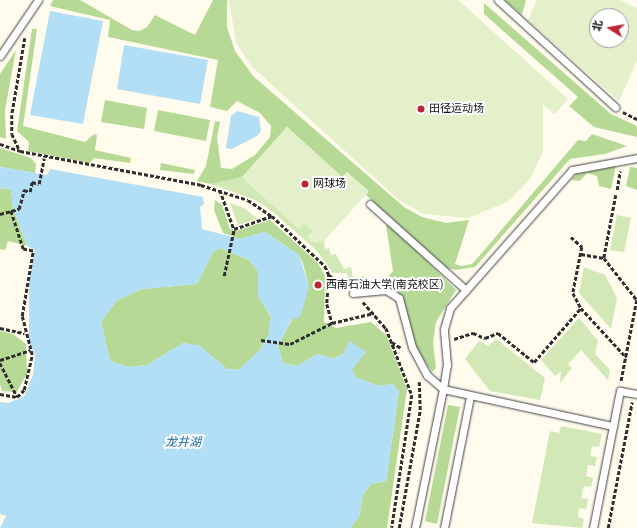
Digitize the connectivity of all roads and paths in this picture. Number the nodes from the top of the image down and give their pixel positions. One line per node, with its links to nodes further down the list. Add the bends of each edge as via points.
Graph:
1 (38, 0): 3 (lane)
2 (498, 0): 5 (lane)
3 (28, 14): 4 (lane); 8 (path, via 12,115 12,134)
4 (0, 56)
5 (615, 107): 6 (path)
6 (637, 119)
7 (0, 144): 8 (path)
8 (20, 151): 9 (path)
9 (44, 158): 12 (path); 16 (path, via 39,184 32,182 30,192 24,190 19,209)
10 (637, 158): 11 (lane)
11 (622, 160): 13 (path); 25 (lane, via 572,170)
12 (220, 190): 18 (path, via 248,200); 19 (path)
13 (617, 190)
14 (616, 195): 22 (path)
15 (370, 204): 25 (lane)
16 (12, 211): 17 (path); 32 (path, via 23,249 33,251 23,301)
17 (0, 214)
18 (272, 216): 19 (path); 23 (path, via 319,260)
19 (234, 229): 24 (path)
20 (571, 237): 21 (path, via 582,247)
21 (581, 254): 22 (path); 27 (path, via 573,293)
22 (604, 258): 29 (path, via 637,300)
23 (329, 275): 26 (path); 30 (path, via 327,304)
24 (224, 276)
25 (466, 290): 34 (lane, via 448,313)
26 (353, 293): 28 (path); 40 (lane, via 386,290 399,298 412,347 427,374)
27 (581, 308): 34 (path, via 534,362 498,333 485,338 473,333); 36 (path)
28 (374, 313): 30 (path); 47 (path, via 386,328 412,395)
29 (635, 317): 36 (path)
30 (332, 323): 33 (path, via 303,340 280,344)
31 (0, 328): 32 (path)
32 (24, 333): 35 (path)
33 (261, 340)
34 (444, 341): 40 (lane, via 447,365)
35 (30, 350): 37 (path); 44 (path, via 30,373 24,390)
36 (626, 357): 41 (path)
37 (0, 360)
38 (0, 364): 44 (path)
39 (419, 374): 48 (path, via 420,410)
40 (443, 389): 45 (lane); 49 (lane)
41 (620, 391): 43 (lane); 46 (lane)
42 (0, 394): 44 (path)
43 (635, 394): 52 (path)
44 (17, 397)
45 (470, 397): 46 (lane); 50 (lane)
46 (613, 426): 51 (lane)
47 (392, 528)
48 (399, 528)
49 (415, 528)
50 (444, 528)
51 (593, 528)
52 (608, 528)

